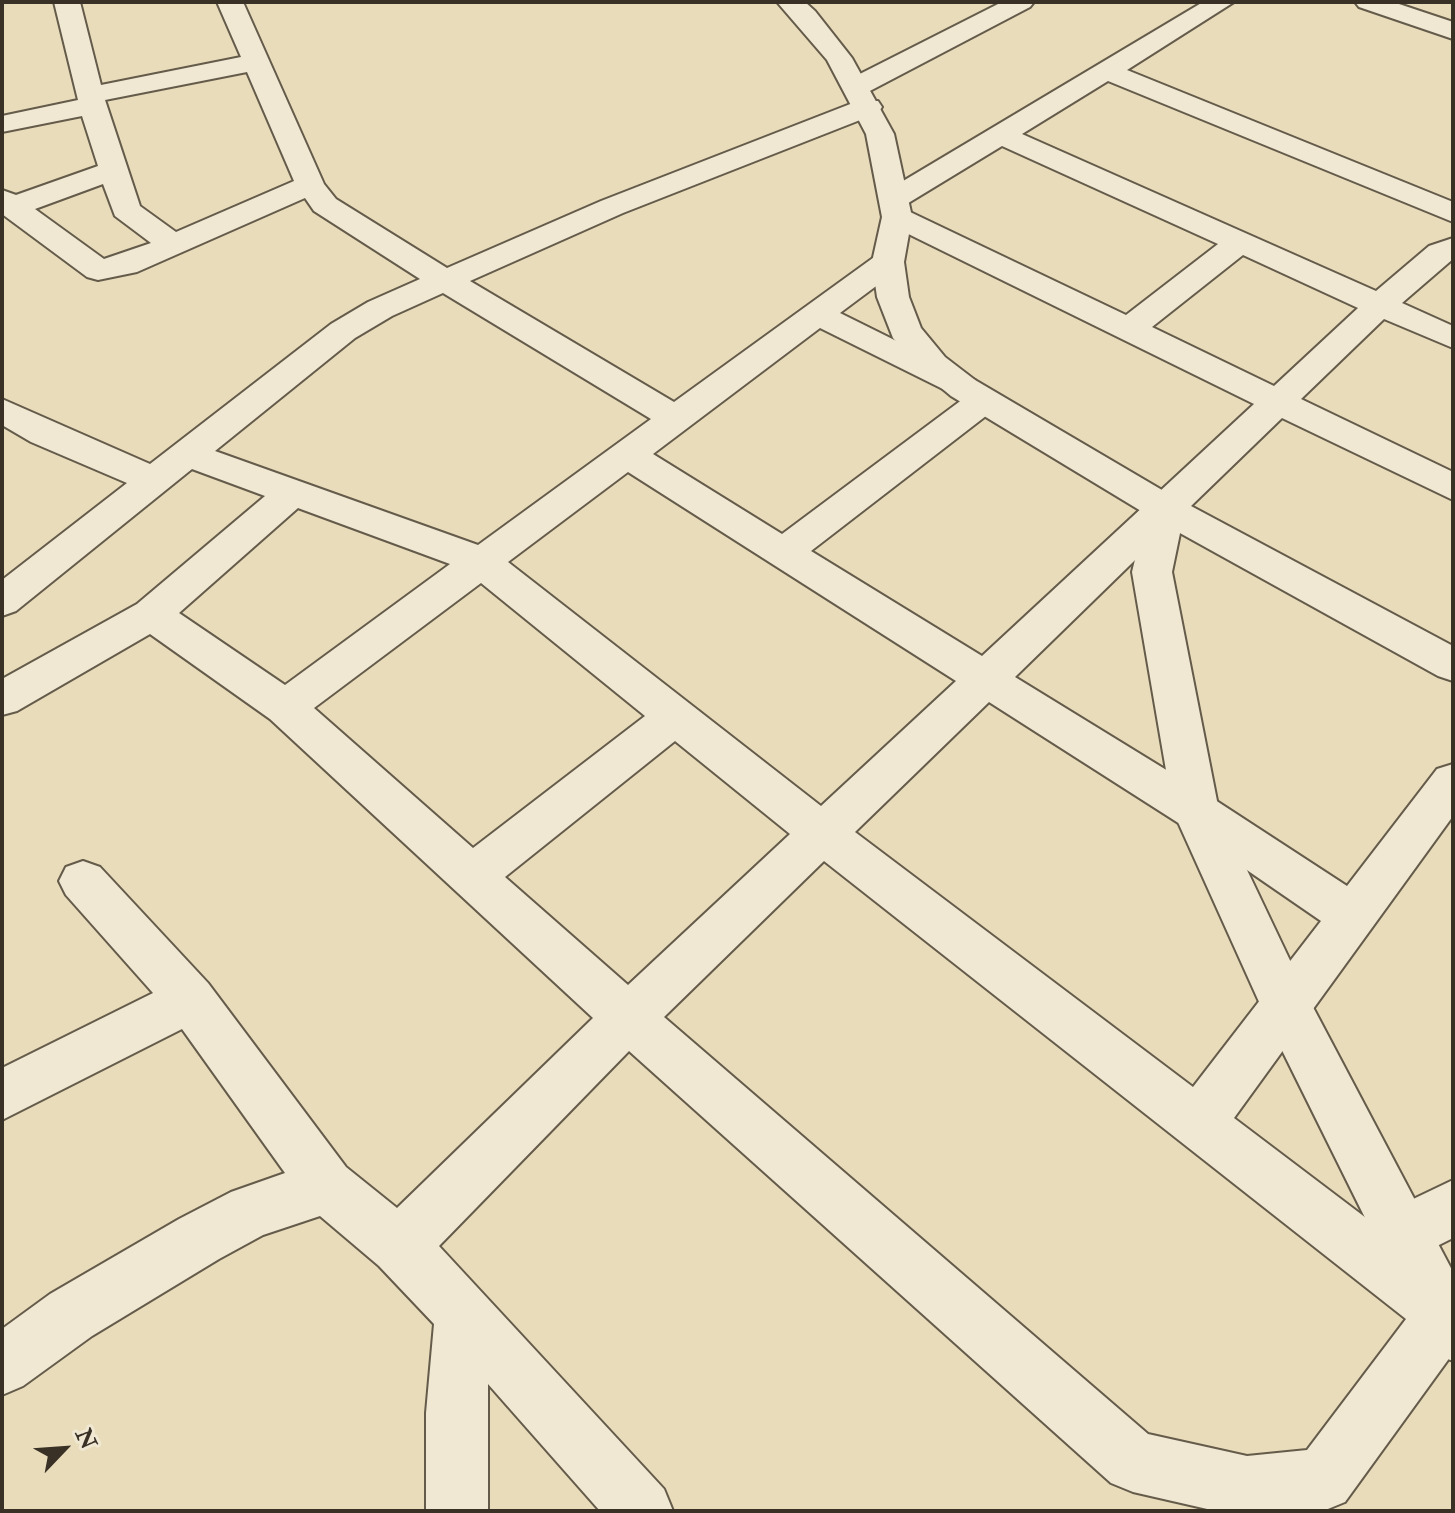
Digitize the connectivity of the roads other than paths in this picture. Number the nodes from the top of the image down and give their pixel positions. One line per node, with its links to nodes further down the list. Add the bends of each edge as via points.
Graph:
1 (67, 2): 11 (street)
2 (230, 2): 8 (street)
3 (790, 2): 10 (street, via 839,58)
4 (1021, 2): 10 (street)
5 (1221, 2): 9 (street)
6 (1368, 2): 7 (street)
7 (1453, 31)
8 (256, 62): 11 (street); 15 (street)
9 (1107, 71): 13 (street); 18 (street)
10 (862, 97): 17 (street, via 880,134); 23 (street)
11 (92, 100): 12 (street); 14 (street)
12 (2, 124)
13 (1000, 135): 17 (street); 19 (street)
14 (113, 170): 16 (street); 20 (street, via 126,210)
15 (310, 185): 20 (street); 23 (street, via 325,205)
16 (7, 203): 20 (street, via 98,270 126,265)
17 (896, 208): 22 (street); 26 (street)
18 (1453, 213)
19 (1240, 242): 24 (street); 26 (street)
20 (172, 244)
21 (1453, 247): 24 (street)
22 (888, 262): 25 (street); 28 (street, via 905,331 933,364)
23 (443, 280): 31 (street); 32 (street, via 343,331)
24 (1380, 305): 27 (street); 29 (street)
25 (817, 314): 28 (street); 31 (street)
26 (1129, 329): 29 (street)
27 (1453, 338)
28 (973, 394): 37 (street); 38 (street)
29 (1279, 402): 35 (street); 37 (street)
30 (2, 410): 34 (street, via 44,434)
31 (675, 418): 33 (street)
32 (187, 454): 34 (street); 36 (street)
33 (626, 454): 38 (street); 39 (street)
34 (154, 480): 40 (street)
35 (1453, 487)
36 (293, 492): 39 (street); 41 (street)
37 (1166, 509): 42 (street); 43 (street); 48 (street, via 1152,572)
38 (784, 552): 43 (street)
39 (479, 560): 45 (street); 46 (street)
40 (2, 601)
41 (151, 614): 44 (street); 45 (street)
42 (1453, 665)
43 (987, 678): 48 (street); 49 (street)
44 (2, 699)
45 (285, 707): 50 (street)
46 (676, 716): 49 (street); 50 (street)
47 (1453, 782): 52 (street)
48 (1196, 811): 52 (street); 54 (street)
49 (823, 834): 55 (street); 57 (street)
50 (471, 877): 55 (street)
51 (83, 881): 53 (street)
52 (1354, 917): 54 (street)
53 (190, 999): 56 (street); 58 (street)
54 (1287, 1008): 57 (street); 60 (street)
55 (628, 1018): 61 (street); 63 (street, via 1133,1461 1247,1487 1323,1480)
56 (2, 1095)
57 (1198, 1123): 63 (street)
58 (327, 1186): 61 (street); 64 (street, via 251,1212 199,1239 71,1315)
59 (1453, 1208): 60 (street)
60 (1404, 1233): 63 (street)
61 (399, 1246): 62 (street)
62 (464, 1313): 65 (street, via 456,1413); 66 (street)
63 (1449, 1323)
64 (2, 1365)
65 (457, 1511)
66 (642, 1511)

